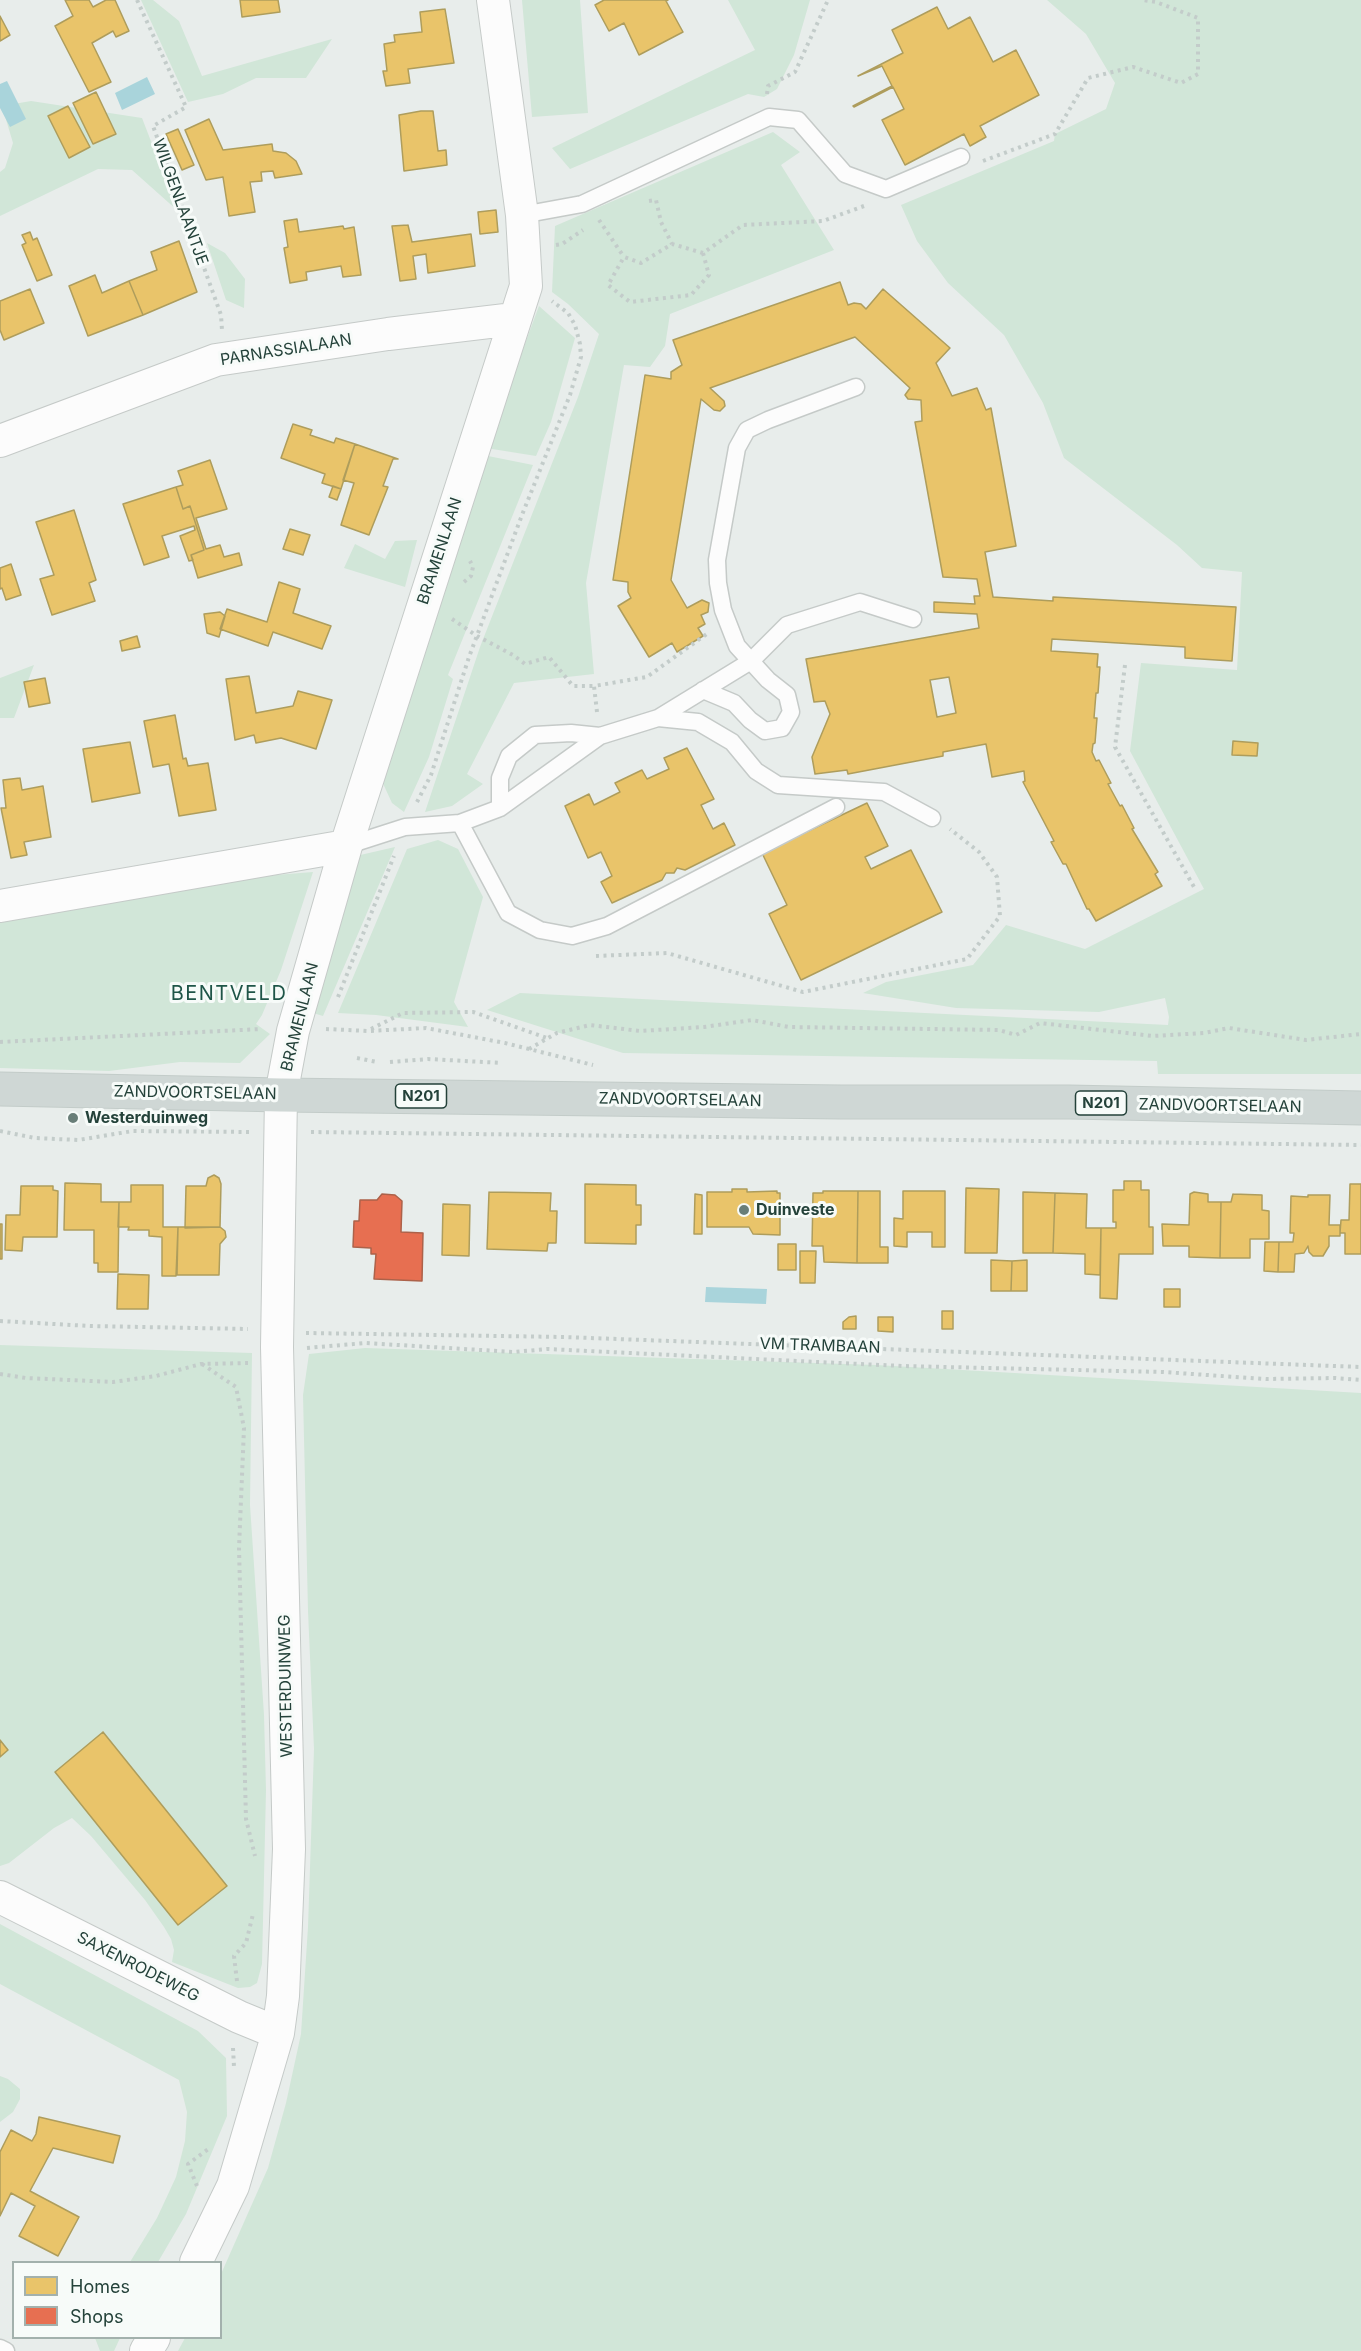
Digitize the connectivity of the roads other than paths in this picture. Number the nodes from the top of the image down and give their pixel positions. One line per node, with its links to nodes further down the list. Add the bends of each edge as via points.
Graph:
1 (493, 0): 3 (street, BRAMENLAAN)
2 (961, 157): 3 (lane, via 886,189 845,174 798,120 769,117 582,204)
3 (522, 215): 4 (street, BRAMENLAAN, via 526,286)
4 (514, 319): 6 (street, PARNASSIALAAN, via 225,358); 16 (street, BRAMENLAAN)
5 (856, 387): 8 (lane, via 747,430 737,448 717,560 718,583 737,646)
6 (0, 441)
7 (913, 619): 8 (lane, via 860,602 787,625)
8 (751, 661): 9 (lane); 9 (lane, via 787,695 791,712 782,728 765,731 734,702)
9 (703, 690): 10 (lane)
10 (658, 718): 11 (lane); 14 (lane, via 698,722 732,742 756,771 778,785 884,792)
11 (600, 736): 13 (lane); 13 (lane, via 535,735 509,756 500,778)
12 (836, 807): 15 (lane, via 607,926 572,936 540,930 507,913)
13 (500, 808): 15 (lane)
14 (932, 818)
15 (460, 823): 16 (lane, via 405,827)
16 (346, 846): 17 (street); 19 (street, BRAMENLAAN, via 293,1031)
17 (0, 906)
18 (0, 1089): 19 (main road, ZANDVOORTSELAAN / N201)
19 (281, 1095): 20 (main road, ZANDVOORTSELAAN / N201); 22 (street, WESTERDUINWEG, via 278,1344 289,1849)
20 (1361, 1108)
21 (0, 1897): 22 (street, SAXENRODEWEG)
22 (278, 2033): 23 (street, WESTERDUINWEG, via 233,2186)
23 (196, 2261)
24 (0, 2348): 25 (lane)
25 (6, 2351)

